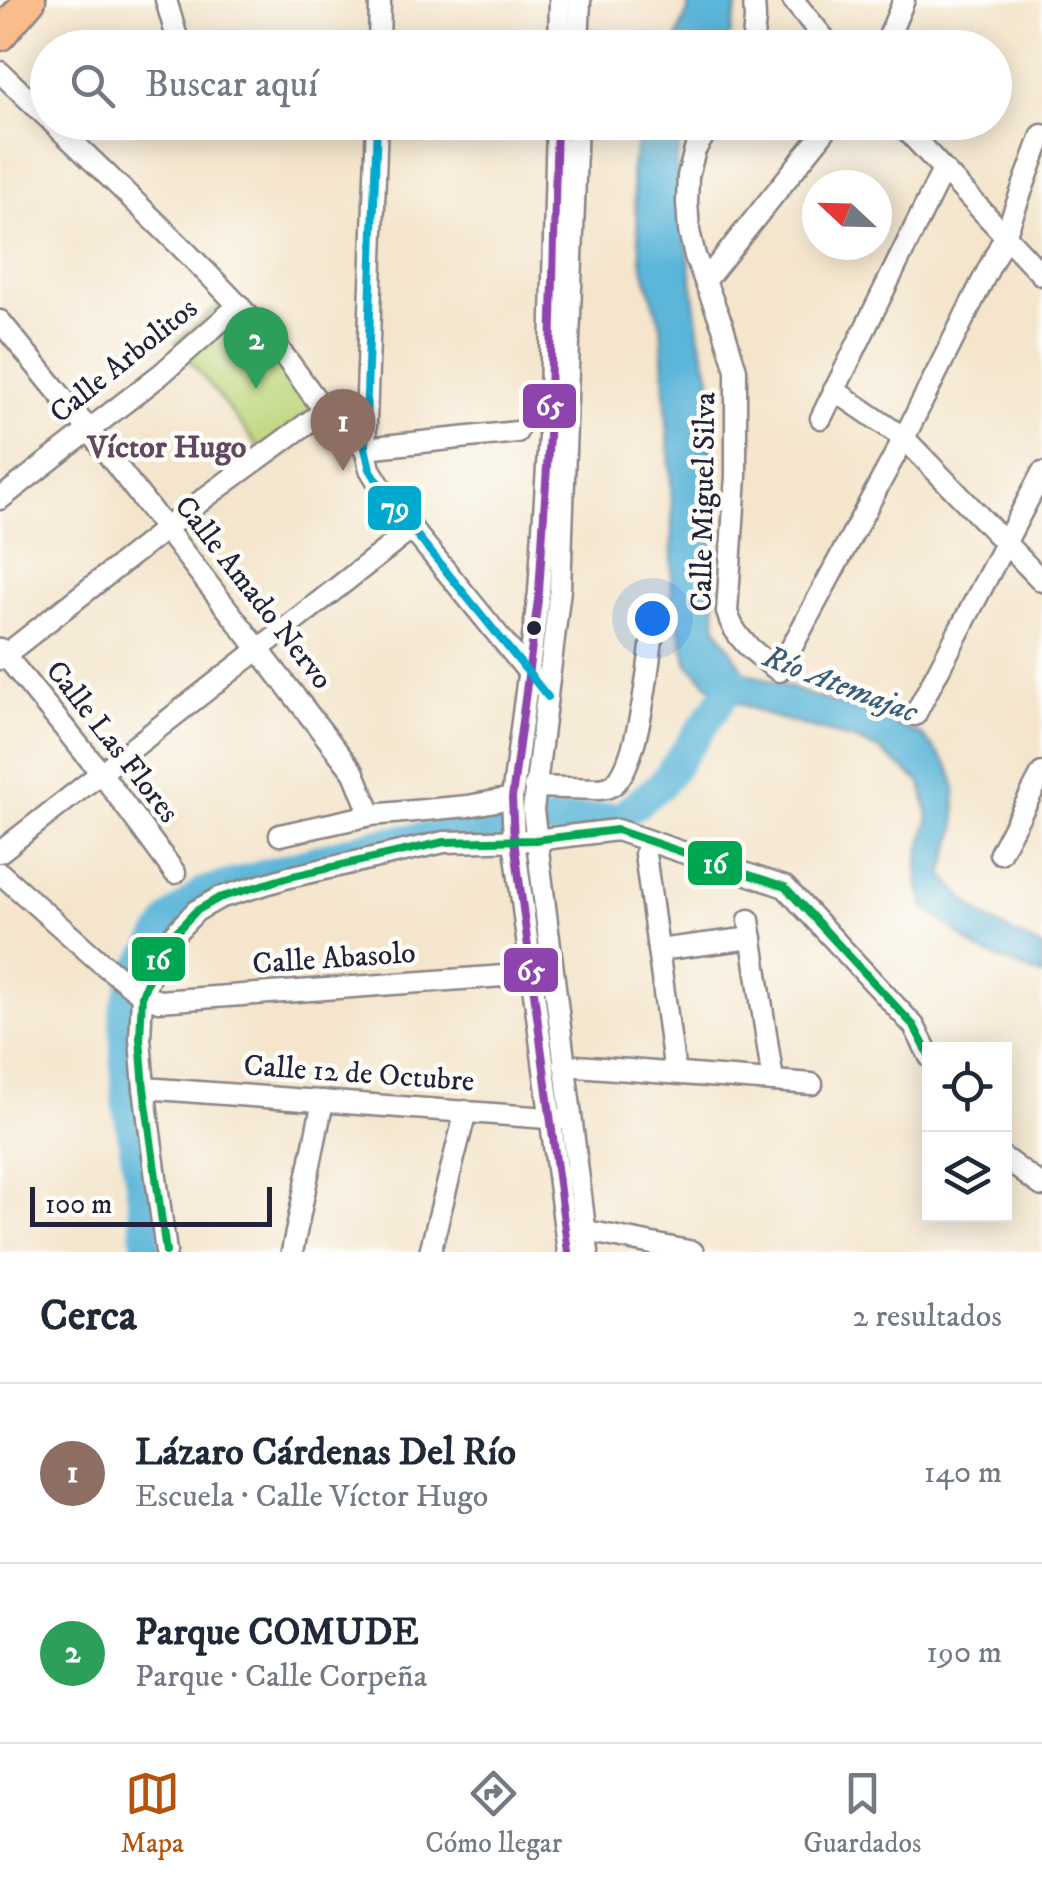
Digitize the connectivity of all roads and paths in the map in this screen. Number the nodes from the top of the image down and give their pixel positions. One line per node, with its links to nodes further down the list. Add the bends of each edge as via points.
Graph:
1 (30, 0): 16 (highway)
2 (166, 0): 9 (street)
3 (380, 0): 10 (street)
4 (560, 0): 11 (street)
5 (580, 0): 12 (street)
6 (754, 0): 13 (street)
7 (793, 0): 14 (street)
8 (904, 0): 15 (street)
9 (175, 30)
10 (379, 30)
11 (559, 30)
12 (579, 30)
13 (754, 30)
14 (817, 30)
15 (892, 30)
16 (0, 34)
17 (0, 72): 18 (street)
18 (30, 101)
19 (1042, 135): 28 (street)
20 (70, 140): 31 (street)
21 (376, 140): 39 (street)
22 (557, 140): 49 (street, via 548,456)
23 (576, 140): 50 (street, via 560,590)
24 (701, 140): 30 (street, Calle Miguel Silva, via 687,202)
25 (818, 140): 30 (street)
26 (916, 140): 27 (street)
27 (943, 170): 28 (street); 33 (street)
28 (1005, 236): 29 (street); 38 (street)
29 (1042, 276)
30 (705, 281): 38 (street, Calle Miguel Silva, via 736,370 727,612 742,642 779,670)
31 (238, 305): 34 (street); 36 (street, Calle Arbolitos)
32 (0, 321): 36 (street, Calle Amado Nervo)
33 (834, 390): 35 (street); 38 (street)
34 (324, 410): 39 (street); 42 (street)
35 (820, 418)
36 (89, 430): 41 (street, Calle Arbolitos); 42 (street, Calle Amado Nervo)
37 (516, 432): 39 (street)
38 (904, 438): 44 (street)
39 (365, 448): 43 (street, via 370,469)
40 (1042, 473): 44 (street)
41 (0, 499)
42 (165, 529): 47 (street, Calle Amado Nervo); 48 (street)
43 (412, 529): 47 (street); 49 (street)
44 (1005, 543): 45 (street); 51 (street)
45 (1042, 581)
46 (653, 630): 54 (street, via 645,694 619,778 600,789)
47 (258, 650): 52 (street); 55 (street, Calle Amado Nervo, via 354,772)
48 (2, 654): 52 (street, Calle Las Flores)
49 (528, 673): 50 (street); 54 (street)
50 (548, 696): 54 (street)
51 (916, 715)
52 (102, 773): 58 (street); 61 (street, Calle Las Flores)
53 (1042, 773): 60 (street)
54 (523, 799): 55 (street); 57 (street)
55 (371, 814): 56 (street)
56 (280, 835)
57 (524, 838): 64 (street); 65 (street, via 444,842 219,898 174,933); 66 (street, via 617,830 785,887); 67 (street)
58 (0, 852)
59 (644, 854): 63 (street)
60 (1000, 854)
61 (175, 872)
62 (0, 873): 65 (street)
63 (658, 950): 68 (street); 69 (street, via 751,929)
64 (532, 974): 65 (street, Calle Abasolo, via 159,1001); 74 (street)
65 (141, 995): 71 (street)
66 (922, 1042)
67 (564, 1064): 68 (street); 74 (street)
68 (675, 1074): 69 (street)
69 (772, 1081): 70 (street)
70 (812, 1084)
71 (144, 1088): 72 (street, Calle 12 de Octubre); 78 (street)
72 (324, 1101): 73 (street, Calle 12 de Octubre); 79 (street)
73 (466, 1112): 74 (street, Calle 12 de Octubre); 80 (street)
74 (561, 1118): 77 (street)
75 (1012, 1164): 76 (street)
76 (1042, 1186)
77 (579, 1236): 81 (street); 82 (street)
78 (166, 1252)
79 (292, 1252)
80 (430, 1252)
81 (568, 1252)
82 (693, 1252)

